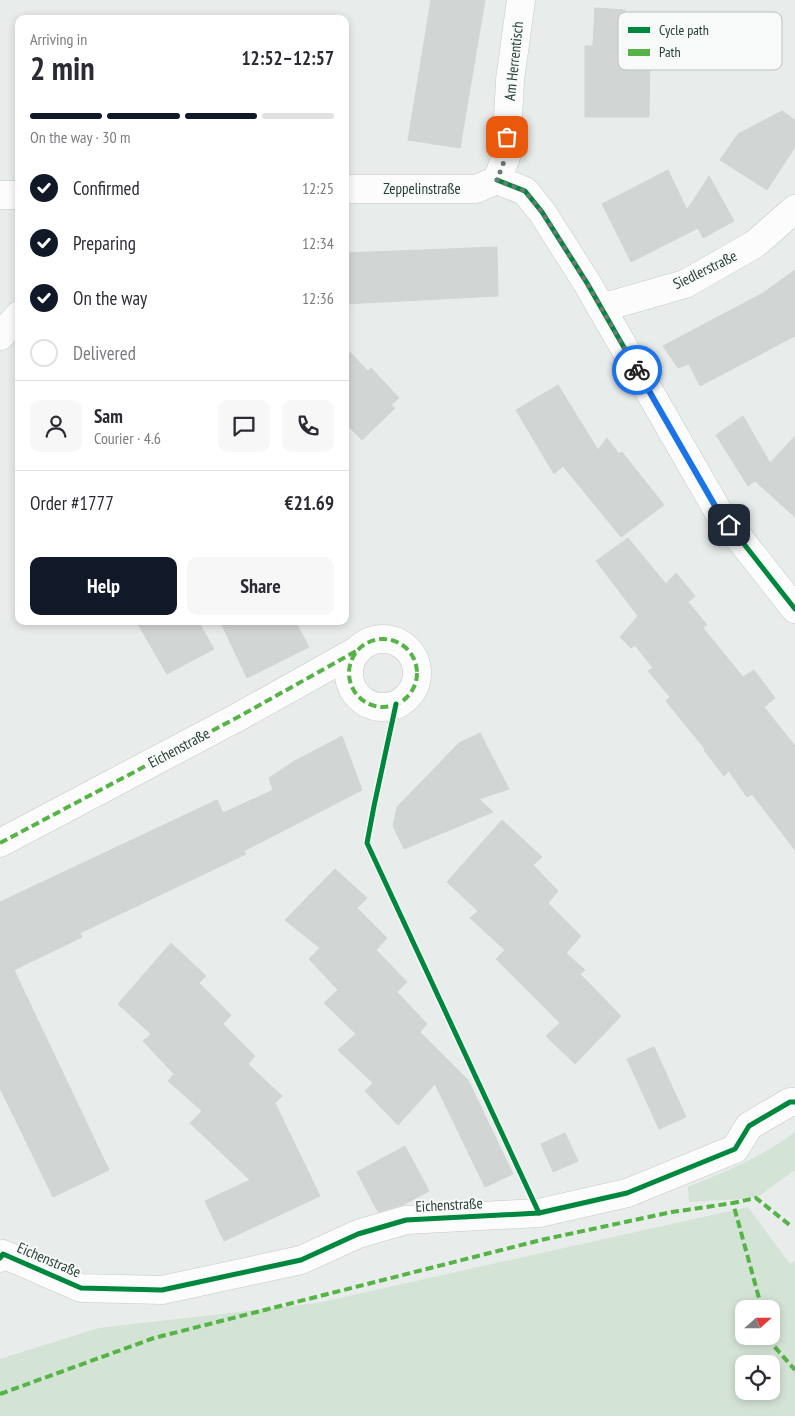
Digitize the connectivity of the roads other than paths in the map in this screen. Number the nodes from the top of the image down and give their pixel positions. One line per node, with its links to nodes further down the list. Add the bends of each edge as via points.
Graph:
1 (521, 0): 2 (street, Am Herrentisch, via 510,80 506,156)
2 (497, 180): 3 (street, Zeppelinstraße, via 476,189); 7 (street, via 525,191 542,212)
3 (349, 190)
4 (0, 195): 5 (street)
5 (15, 195)
6 (795, 208): 7 (street, Siedlerstraße, via 755,244 685,284)
7 (602, 308): 10 (street, via 718,511)
8 (15, 319): 9 (street)
9 (0, 336)
10 (795, 609)
11 (358, 650): 12 (street, Eichenstraße)
12 (0, 843)
13 (795, 1102): 14 (street, Eichenstraße, via 749,1126 735,1149 627,1193 539,1213 406,1220 358,1234 300,1260 162,1290 81,1288)
14 (1, 1253)

